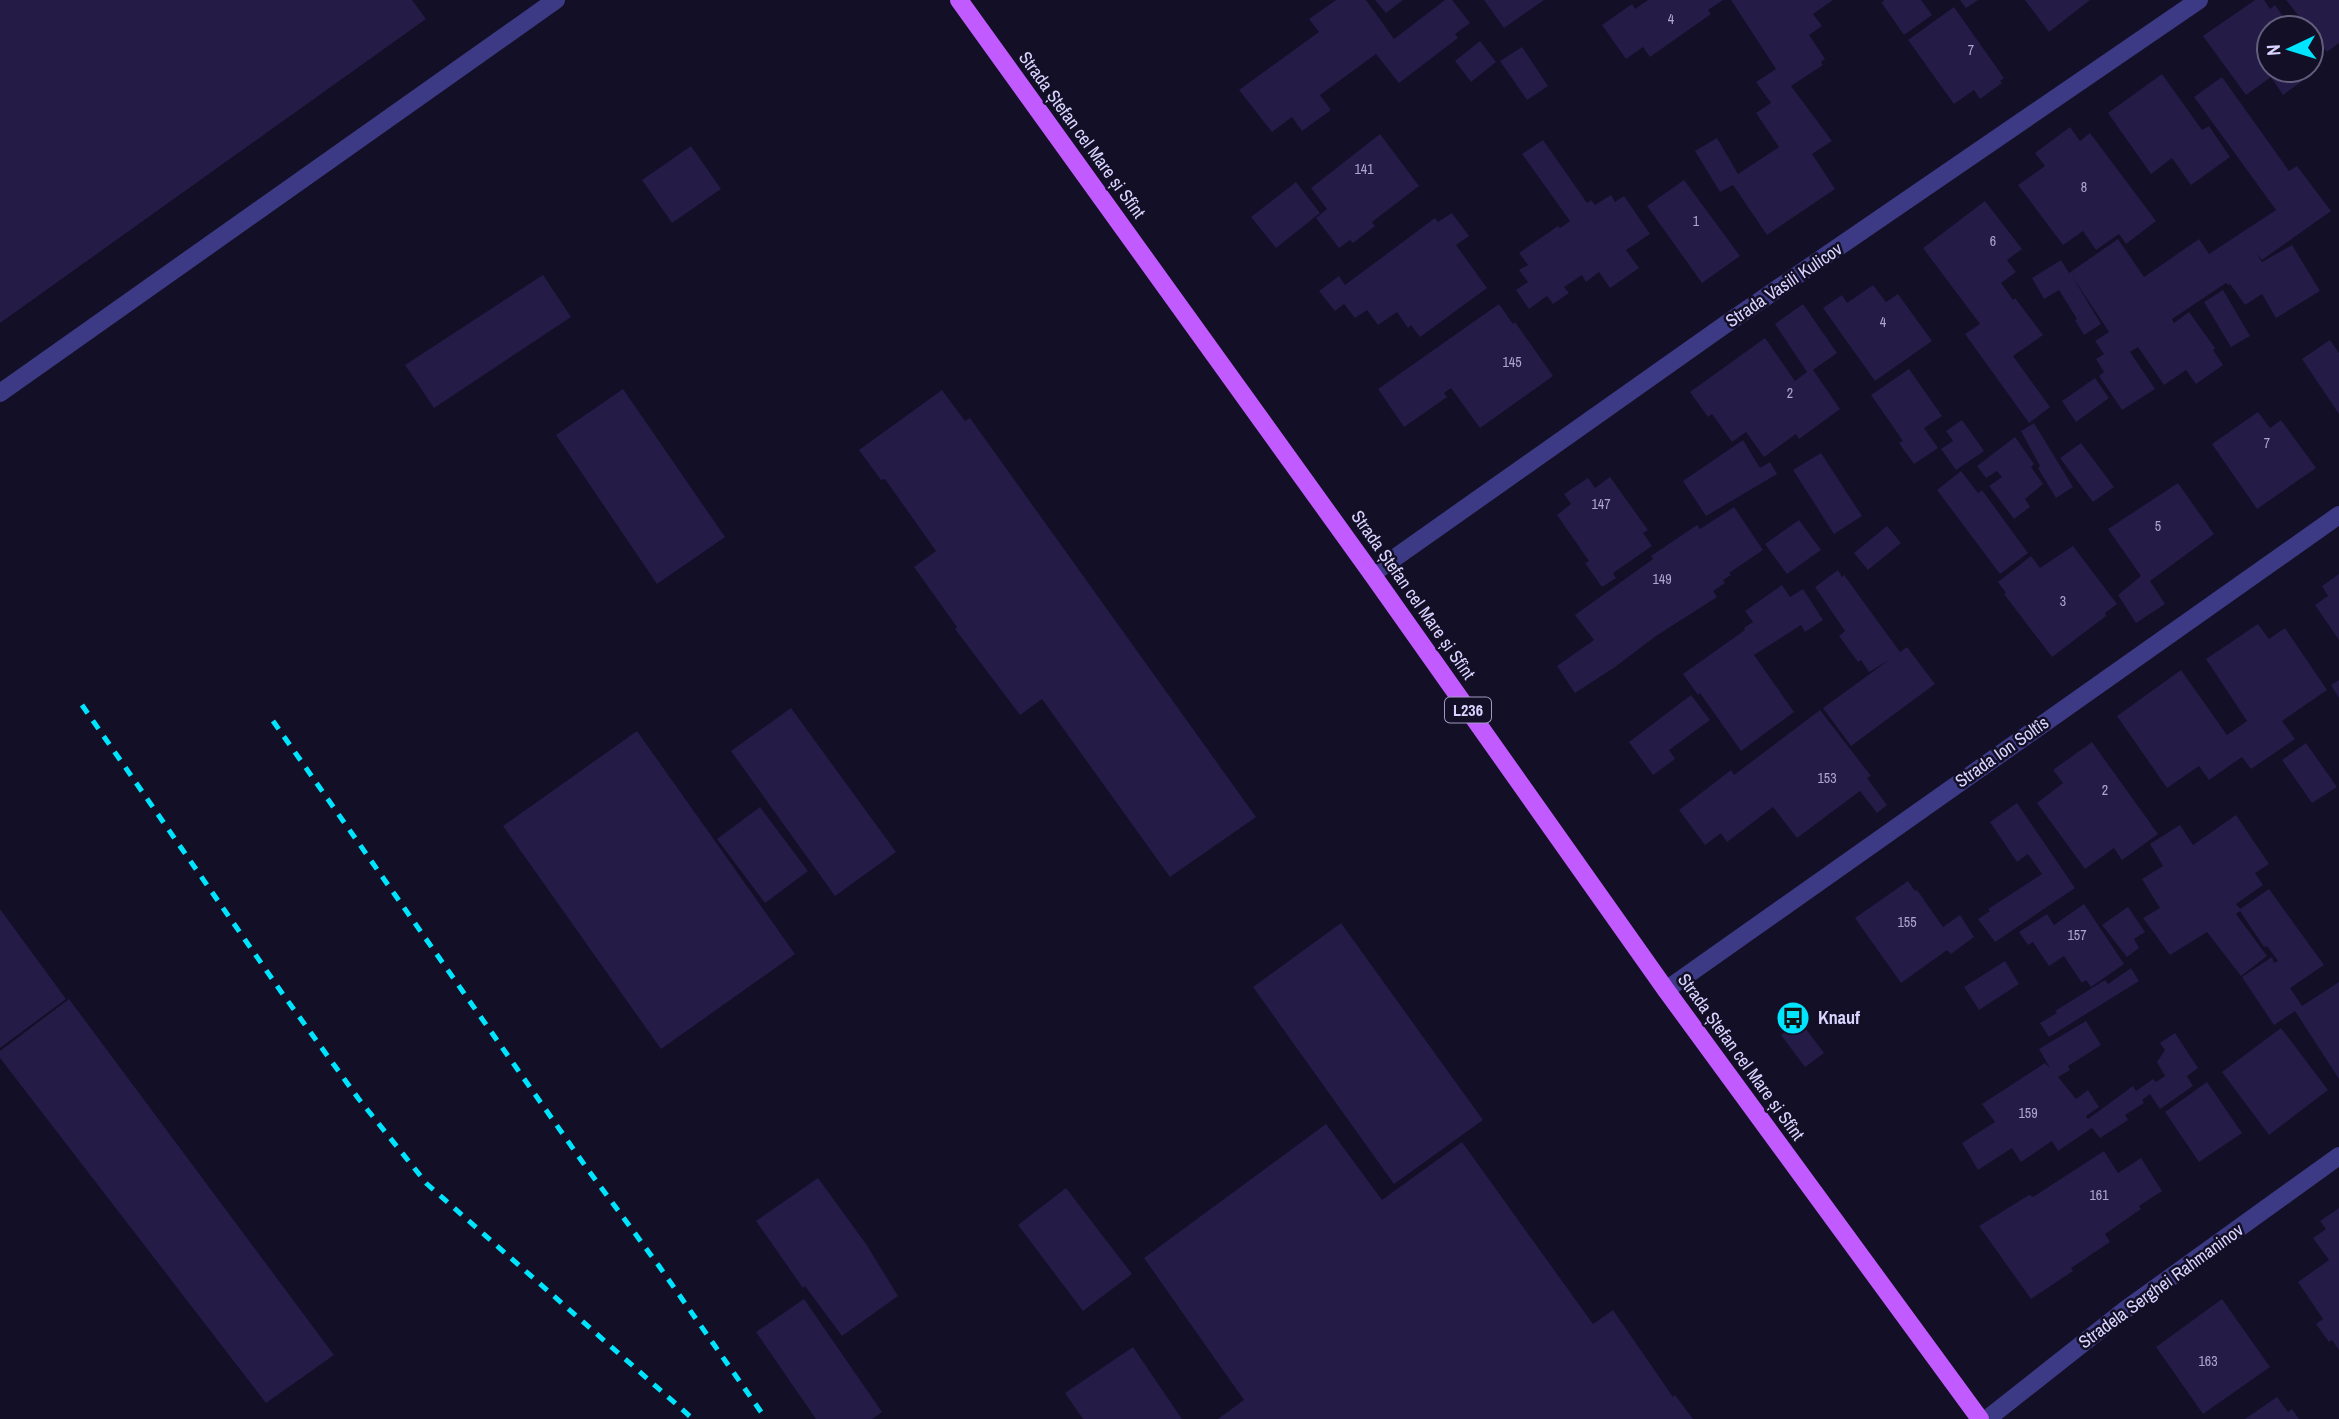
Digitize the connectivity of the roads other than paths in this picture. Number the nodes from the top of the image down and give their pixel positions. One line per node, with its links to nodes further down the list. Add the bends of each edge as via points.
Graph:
1 (556, 0): 4 (street)
2 (960, 0): 6 (main road, Strada Ștefan cel Mare și Sfînt / L236)
3 (2199, 0): 6 (street, Strada Vasili Kulicov, via 1726,324)
4 (0, 393)
5 (2339, 515): 7 (street, Strada Ion Soltîs)
6 (1372, 574): 7 (main road, Strada Ștefan cel Mare și Sfînt / L236)
7 (1666, 990): 9 (main road, Strada Ștefan cel Mare și Sfînt / L236)
8 (2339, 1156): 10 (street, Stradela Serghei Rahmaninov, via 2125,1310)
9 (1980, 1419)
10 (1987, 1419)

